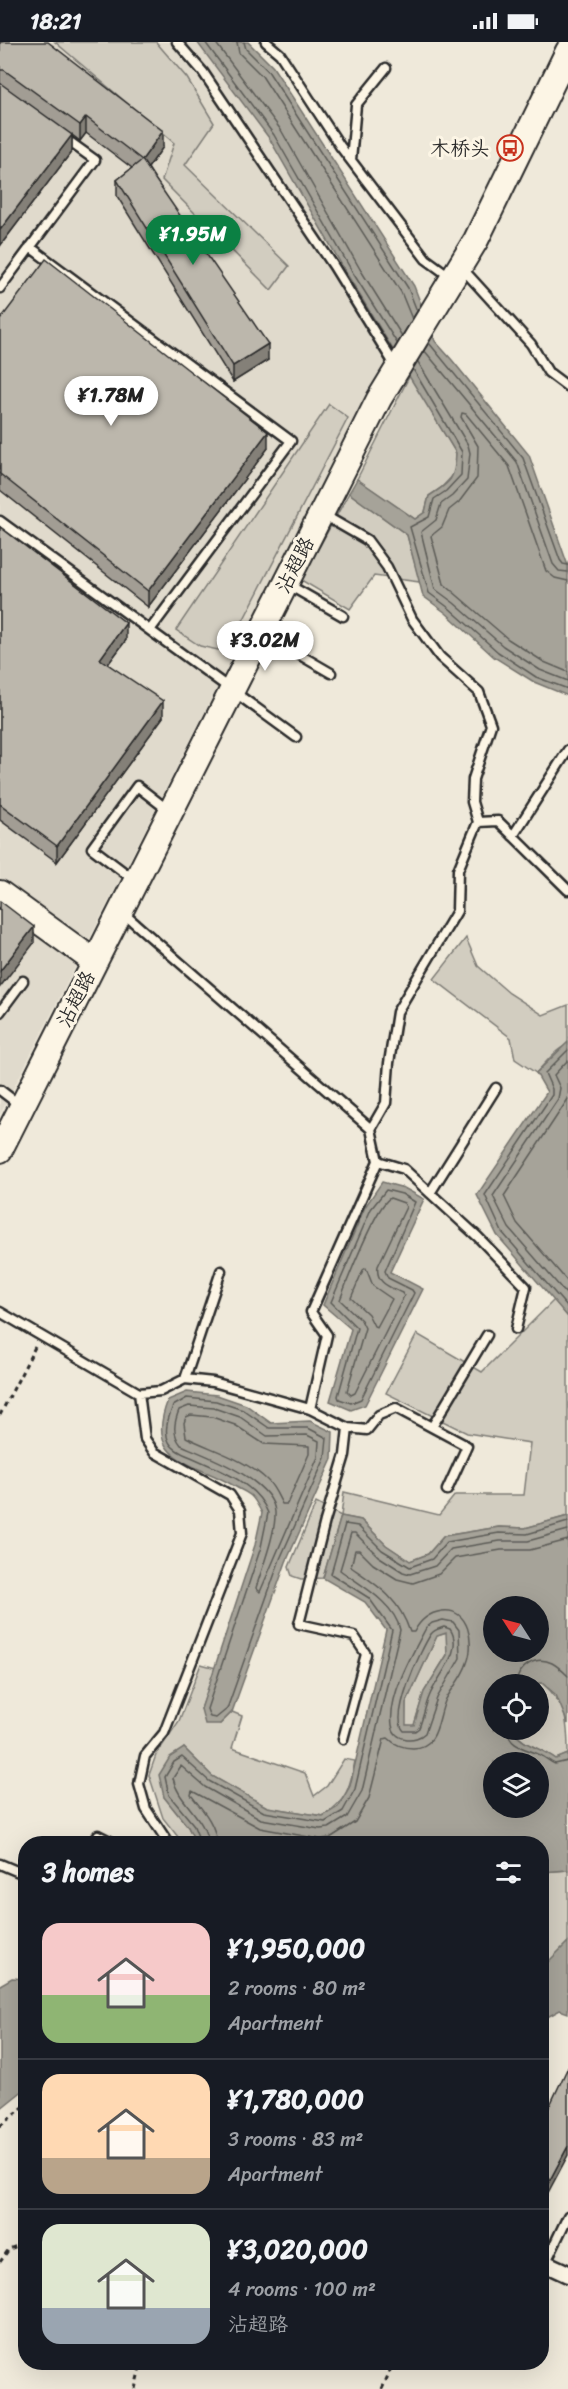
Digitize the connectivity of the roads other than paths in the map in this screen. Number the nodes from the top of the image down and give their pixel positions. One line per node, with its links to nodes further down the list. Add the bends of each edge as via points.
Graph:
1 (177, 42): 10 (lane, via 203,72)
2 (266, 42): 6 (lane, via 280,54)
3 (568, 51): 8 (street, 沾超路, via 476,240)
4 (386, 69): 6 (lane, via 356,105)
5 (57, 132): 7 (lane, via 95,160)
6 (351, 160): 8 (lane, via 426,259)
7 (30, 247): 9 (lane); 16 (lane, via 291,441)
8 (456, 272): 10 (street, 沾超路); 11 (lane, via 531,344 548,372)
9 (0, 288)
10 (400, 366): 12 (street, 沾超路)
11 (568, 387)
12 (321, 514): 14 (street, 沾超路); 23 (lane, via 367,540 387,567 412,619 440,657 479,692 491,725 473,779 472,802)
13 (0, 520): 16 (lane)
14 (286, 584): 15 (lane); 17 (street, 沾超路)
15 (343, 616)
16 (150, 630): 19 (lane)
17 (261, 633): 18 (lane); 19 (street, 沾超路)
18 (331, 673)
19 (233, 689): 20 (lane); 22 (street, 沾超路)
20 (296, 737)
21 (568, 750): 24 (lane)
22 (171, 812): 25 (street, 沾超路); 25 (lane, via 138,786 92,848)
23 (478, 822): 24 (lane, via 498,821); 35 (lane, via 458,870 457,911 397,1011 386,1103)
24 (513, 836): 26 (lane)
25 (136, 881): 28 (street, 沾超路)
26 (568, 890)
27 (0, 893): 29 (street)
28 (121, 911): 29 (street, 沾超路); 35 (lane)
29 (95, 962): 34 (street, 沾超路)
30 (23, 981): 31 (lane)
31 (0, 1012)
32 (496, 1089): 38 (lane)
33 (0, 1090): 34 (lane)
34 (22, 1107): 36 (street, 沾超路)
35 (371, 1130): 37 (lane)
36 (0, 1150)
37 (378, 1161): 38 (lane, via 404,1168); 45 (lane, via 311,1312 327,1335)
38 (430, 1193): 41 (lane, via 526,1287)
39 (221, 1271): 43 (lane)
40 (0, 1312): 44 (lane)
41 (516, 1329)
42 (487, 1335): 46 (lane)
43 (185, 1379): 44 (lane, via 161,1391); 45 (lane, via 213,1382)
44 (139, 1393): 50 (lane, via 145,1439 154,1452 230,1495 240,1510 242,1533 164,1733 145,1756 139,1784 146,1809)
45 (310, 1409): 47 (lane)
46 (432, 1427): 47 (lane, via 396,1408 379,1415 367,1430); 48 (lane, via 467,1446)
47 (348, 1428): 49 (lane, via 345,1455 299,1624 354,1636 366,1654)
48 (447, 1490)
49 (343, 1739)
50 (164, 1836)
51 (0, 1864): 52 (lane)
52 (18, 1872)
53 (568, 2216): 54 (lane)
54 (549, 2252)
55 (549, 2266): 56 (street)
56 (568, 2274)

